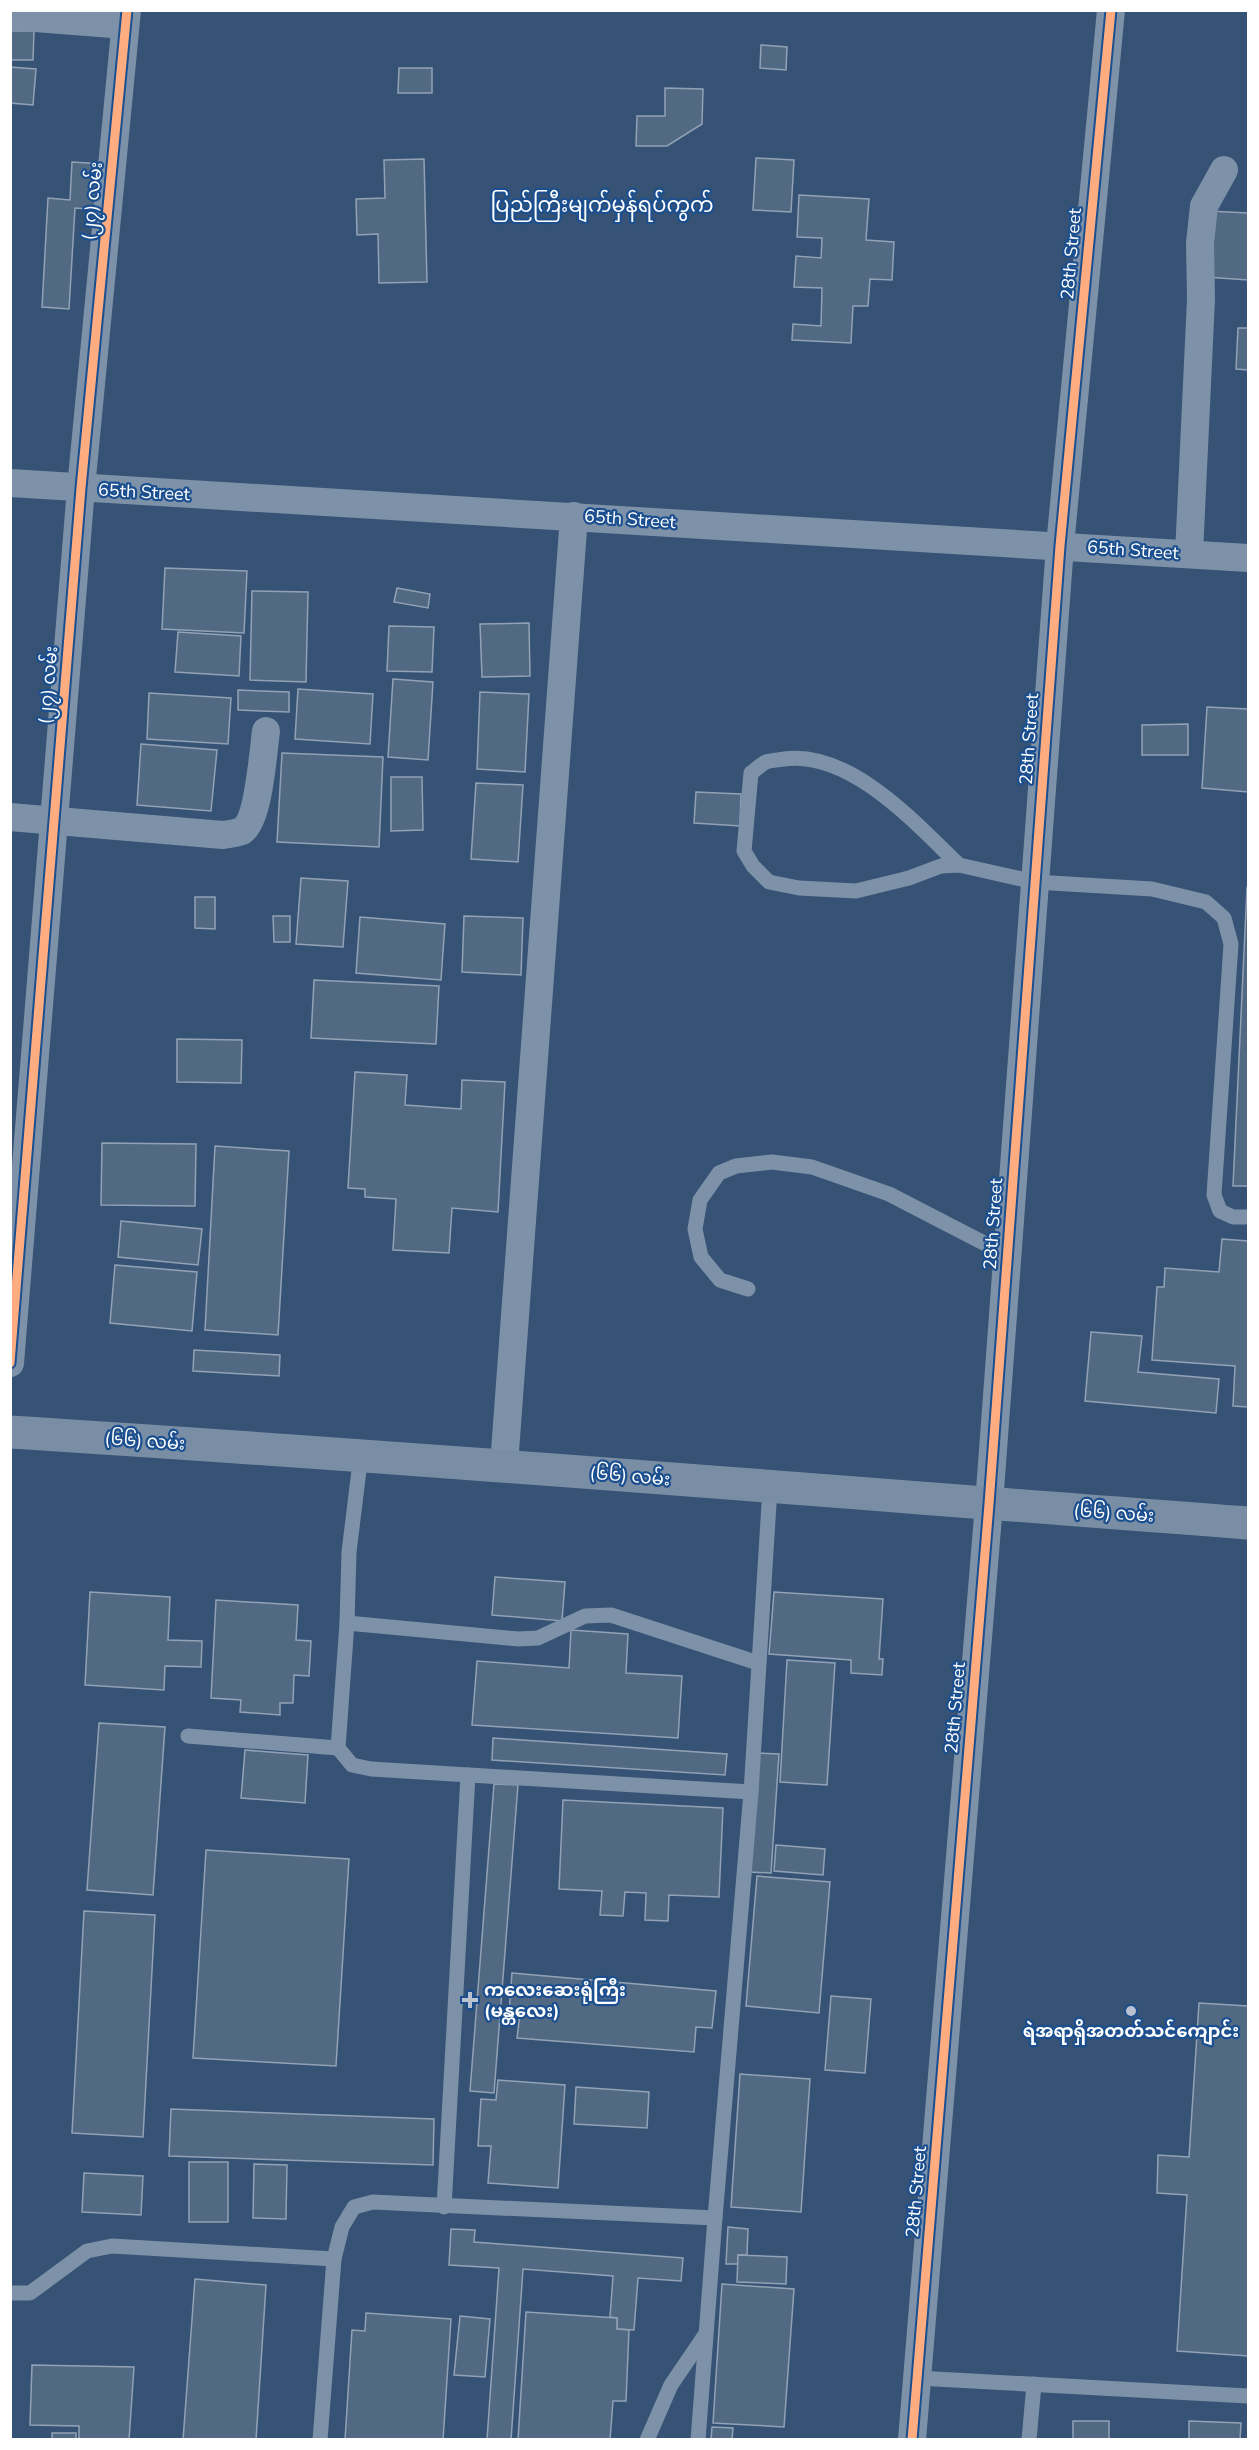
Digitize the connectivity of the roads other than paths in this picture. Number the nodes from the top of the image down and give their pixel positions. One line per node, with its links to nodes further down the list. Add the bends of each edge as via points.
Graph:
1 (1111, 10): 8 (street, 28th Street)
2 (10, 16): 3 (street)
3 (126, 18): 6 (street, (၂၇) လမ်း)
4 (1224, 170): 9 (street, via 1204,206 1200,243)
5 (10, 483): 6 (street, 65th Street)
6 (81, 488): 7 (street, 65th Street); 13 (street, (၂၇) လမ်း)
7 (574, 516): 8 (street, 65th Street); 22 (street)
8 (1060, 546): 9 (street, 65th Street); 15 (street, 28th Street)
9 (1190, 554): 10 (street, 65th Street)
10 (1248, 558)
11 (266, 731): 13 (street, via 256,805 252,820 242,831 223,835)
12 (10, 818): 13 (street)
13 (54, 820): 19 (street, (၂၇) လမ်း)
14 (959, 866): 14 (lane, via 894,803 824,762 792,758 766,762 751,773 744,851 769,882 856,891 941,866); 15 (lane)
15 (1035, 882): 16 (lane, via 1152,889 1206,902 1224,918 1231,944 1214,1194 1220,1211 1233,1217); 17 (street, 28th Street)
16 (1248, 1217)
17 (1007, 1255): 18 (lane, via 890,1194 812,1167 772,1162 736,1166 719,1173 700,1200 695,1229 701,1257 720,1280); 24 (street, 28th Street)
18 (748, 1289)
19 (10, 1363)
20 (10, 1432): 21 (street, (၆၆) လမ်း)
21 (361, 1454): 22 (street, (၆၆) လမ်း); 26 (lane, via 349,1552)
22 (504, 1466): 23 (street, (၆၆) လမ်း)
23 (770, 1488): 24 (street, (၆၆) လမ်း); 27 (lane)
24 (989, 1504): 25 (street, (၆၆) လမ်း); 37 (street, 28th Street)
25 (1248, 1523)
26 (346, 1623): 27 (lane, via 518,1639 538,1638 585,1616 611,1615); 29 (lane)
27 (758, 1663): 31 (lane)
28 (188, 1736): 29 (lane)
29 (338, 1748): 30 (lane, via 352,1765 371,1769)
30 (468, 1775): 31 (lane); 32 (lane)
31 (751, 1792): 33 (lane)
32 (444, 2207): 33 (lane); 34 (lane, via 373,2202 354,2207 342,2227)
33 (715, 2218): 36 (lane)
34 (334, 2259): 35 (lane, via 112,2246 87,2251 30,2293); 40 (lane)
35 (10, 2293)
36 (706, 2334): 41 (lane, via 671,2385); 42 (lane)
37 (917, 2378): 38 (lane); 43 (street, 28th Street)
38 (1034, 2384): 39 (lane); 44 (lane)
39 (1248, 2396)
40 (320, 2439)
41 (647, 2439)
42 (698, 2439)
43 (912, 2439)
44 (1029, 2439)

